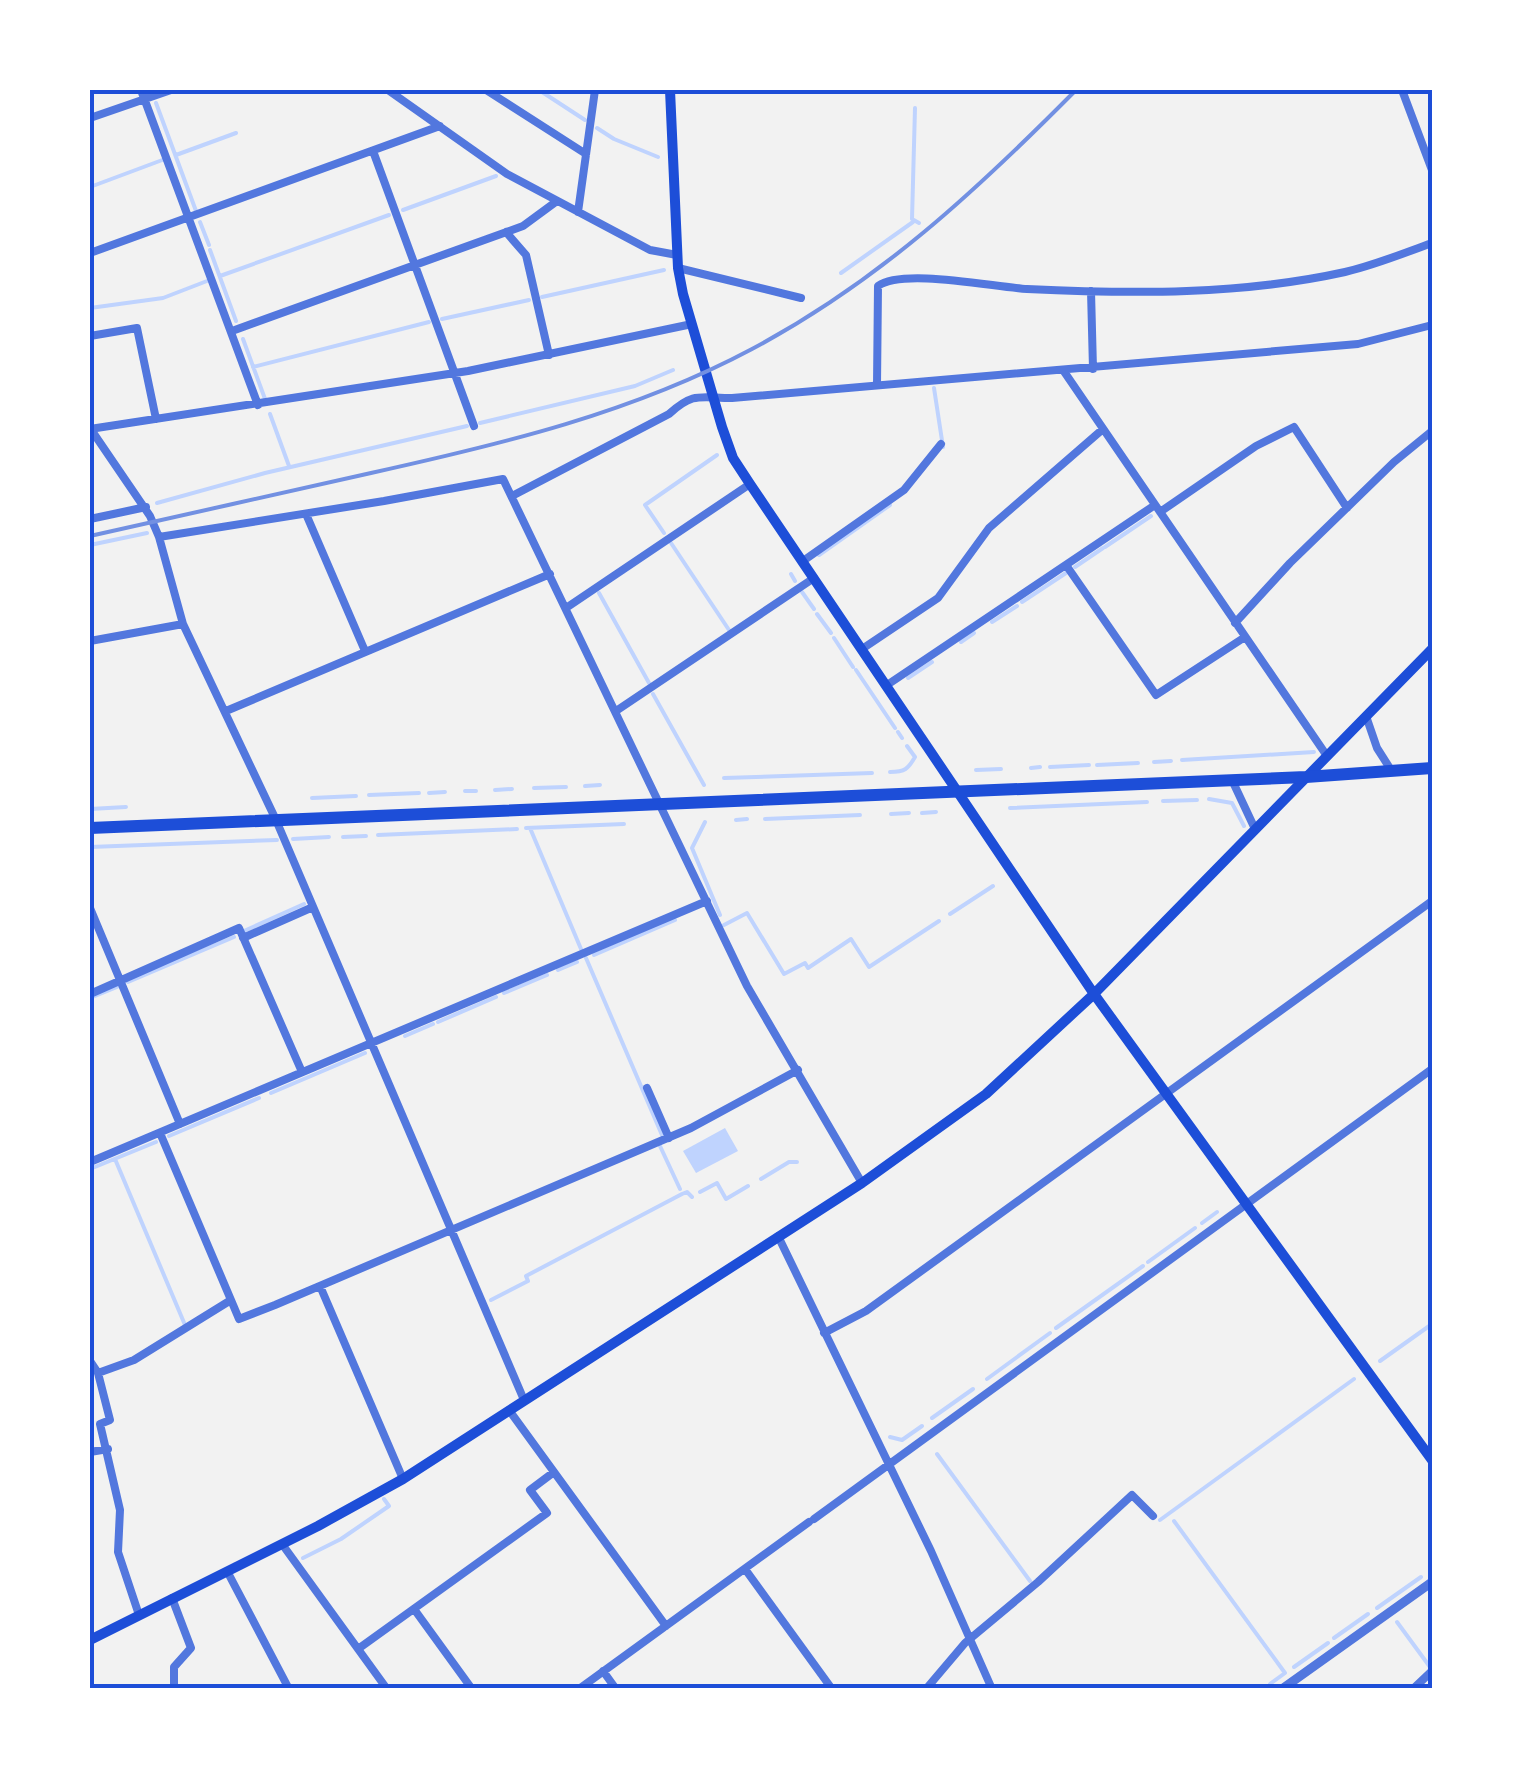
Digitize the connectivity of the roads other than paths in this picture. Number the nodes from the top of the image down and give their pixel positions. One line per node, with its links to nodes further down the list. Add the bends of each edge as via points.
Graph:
1 (171, 90): 7 (street)
2 (388, 90): 9 (street)
3 (486, 90): 11 (street)
4 (595, 90): 11 (street)
5 (670, 90): 19 (main road)
6 (1402, 90): 12 (street)
7 (143, 94): 8 (street); 15 (street)
8 (90, 118)
9 (440, 126): 10 (street); 13 (street)
10 (373, 151): 15 (street); 20 (street)
11 (586, 154): 14 (street)
12 (1432, 170)
13 (557, 201): 14 (street); 16 (street)
14 (578, 212): 19 (street, via 650,250)
15 (191, 217): 18 (street); 26 (street)
16 (506, 232): 20 (street); 28 (street, via 526,255)
17 (1432, 243): 22 (street, via 1347,272 1284,282 1189,292)
18 (90, 253)
19 (677, 256): 21 (main road)
20 (415, 265): 26 (street); 31 (street)
21 (678, 268): 23 (street); 24 (main road)
22 (1091, 291): 29 (street); 32 (street, via 888,279 878,286)
23 (802, 298)
24 (692, 324): 28 (street); 33 (main road)
25 (1432, 325): 29 (street, via 1358,344)
26 (232, 331): 34 (street)
27 (90, 336): 35 (street, via 137,328)
28 (550, 355): 31 (street)
29 (1093, 368): 30 (street)
30 (1063, 370): 32 (street); 38 (street)
31 (454, 373): 34 (street); 36 (street)
32 (877, 386): 33 (street)
33 (714, 398): 41 (main road, via 733,458); 42 (street, via 683,401)
34 (258, 405): 35 (street)
35 (156, 419): 37 (street)
36 (474, 426)
37 (90, 429): 43 (street)
38 (1103, 429): 44 (street); 58 (street, via 989,528 938,598)
39 (1432, 430): 45 (street)
40 (941, 444): 49 (street, via 904,490)
41 (750, 484): 49 (main road); 53 (street)
42 (512, 496): 46 (street, via 503,479); 51 (street)
43 (146, 507): 47 (street); 48 (street)
44 (1158, 508): 45 (street, via 1294,427); 50 (street); 54 (street)
45 (1347, 508): 54 (street)
46 (306, 514): 48 (street); 60 (street)
47 (90, 519)
48 (160, 536): 55 (street)
49 (802, 561): 52 (main road)
50 (1066, 565): 56 (street, via 1156,695); 61 (street)
51 (550, 574): 53 (street); 60 (street)
52 (814, 578): 58 (main road); 63 (street)
53 (566, 608): 63 (street)
54 (1236, 622): 56 (street)
55 (183, 624): 57 (street); 62 (street)
56 (1245, 636): 65 (street)
57 (90, 641)
58 (862, 649): 61 (main road)
59 (1432, 649): 64 (main road)
60 (364, 651): 62 (street)
61 (887, 685): 70 (main road)
62 (226, 711): 72 (street)
63 (616, 711): 71 (street)
64 (1366, 716): 65 (main road); 67 (street)
65 (1327, 756): 68 (main road)
66 (1432, 768): 67 (highway)
67 (1391, 770): 68 (highway)
68 (1306, 777): 69 (highway); 74 (main road)
69 (1232, 780): 70 (highway); 74 (street)
70 (959, 791): 71 (highway); 82 (main road)
71 (661, 803): 72 (highway); 75 (street)
72 (276, 820): 73 (highway); 77 (street)
73 (90, 828)
74 (1255, 829): 82 (main road)
75 (706, 901): 83 (street); 85 (street)
76 (1432, 901): 88 (street)
77 (313, 907): 79 (street); 83 (street)
78 (90, 908): 80 (street)
79 (243, 938): 80 (street, via 239,928); 86 (street)
80 (121, 981): 81 (street); 89 (street)
81 (90, 994)
82 (1094, 994): 88 (main road); 93 (main road, via 986,1094)
83 (372, 1043): 86 (street); 95 (street)
84 (1432, 1069): 94 (street)
85 (798, 1070): 91 (street); 93 (street)
86 (302, 1072): 89 (street)
87 (647, 1088): 91 (street)
88 (1165, 1094): 94 (main road); 99 (street, via 866,1311)
89 (180, 1124): 90 (street)
90 (160, 1133): 92 (street); 98 (street)
91 (668, 1138): 95 (street)
92 (90, 1162)
93 (862, 1182): 96 (main road)
94 (1245, 1204): 106 (main road); 107 (street)
95 (451, 1230): 97 (street); 102 (street)
96 (778, 1236): 99 (street); 102 (main road)
97 (320, 1286): 98 (street, via 239,1319); 109 (street)
98 (231, 1300): 101 (street, via 134,1360)
99 (824, 1332): 107 (street)
100 (90, 1361): 101 (street)
101 (98, 1373): 104 (street, via 110,1420 100,1424)
102 (524, 1400): 103 (main road)
103 (509, 1410): 108 (street); 109 (main road)
104 (108, 1449): 105 (street); 117 (street, via 120,1510 118,1552)
105 (90, 1452)
106 (1432, 1460)
107 (888, 1465): 112 (street); 120 (street)
108 (554, 1472): 116 (street, via 530,1490 547,1513); 118 (street)
109 (402, 1479): 111 (main road)
110 (1153, 1516): 120 (street, via 1132,1495)
111 (282, 1544): 113 (main road); 121 (street)
112 (745, 1568): 118 (street); 130 (street)
113 (227, 1571): 115 (main road); 125 (street)
114 (1432, 1582): 133 (street)
115 (172, 1598): 117 (main road); 124 (street, via 191,1648 174,1667)
116 (414, 1609): 121 (street); 127 (street)
117 (139, 1615): 119 (main road)
118 (666, 1626): 122 (street)
119 (90, 1640)
120 (970, 1641): 131 (street); 132 (street)
121 (358, 1649): 126 (street)
122 (604, 1671): 128 (street); 129 (street)
123 (1432, 1671): 134 (street)
124 (174, 1689)
125 (290, 1689)
126 (386, 1689)
127 (472, 1689)
128 (579, 1689)
129 (616, 1689)
130 (832, 1689)
131 (926, 1689)
132 (992, 1689)
133 (1282, 1689)
134 (1413, 1689)

